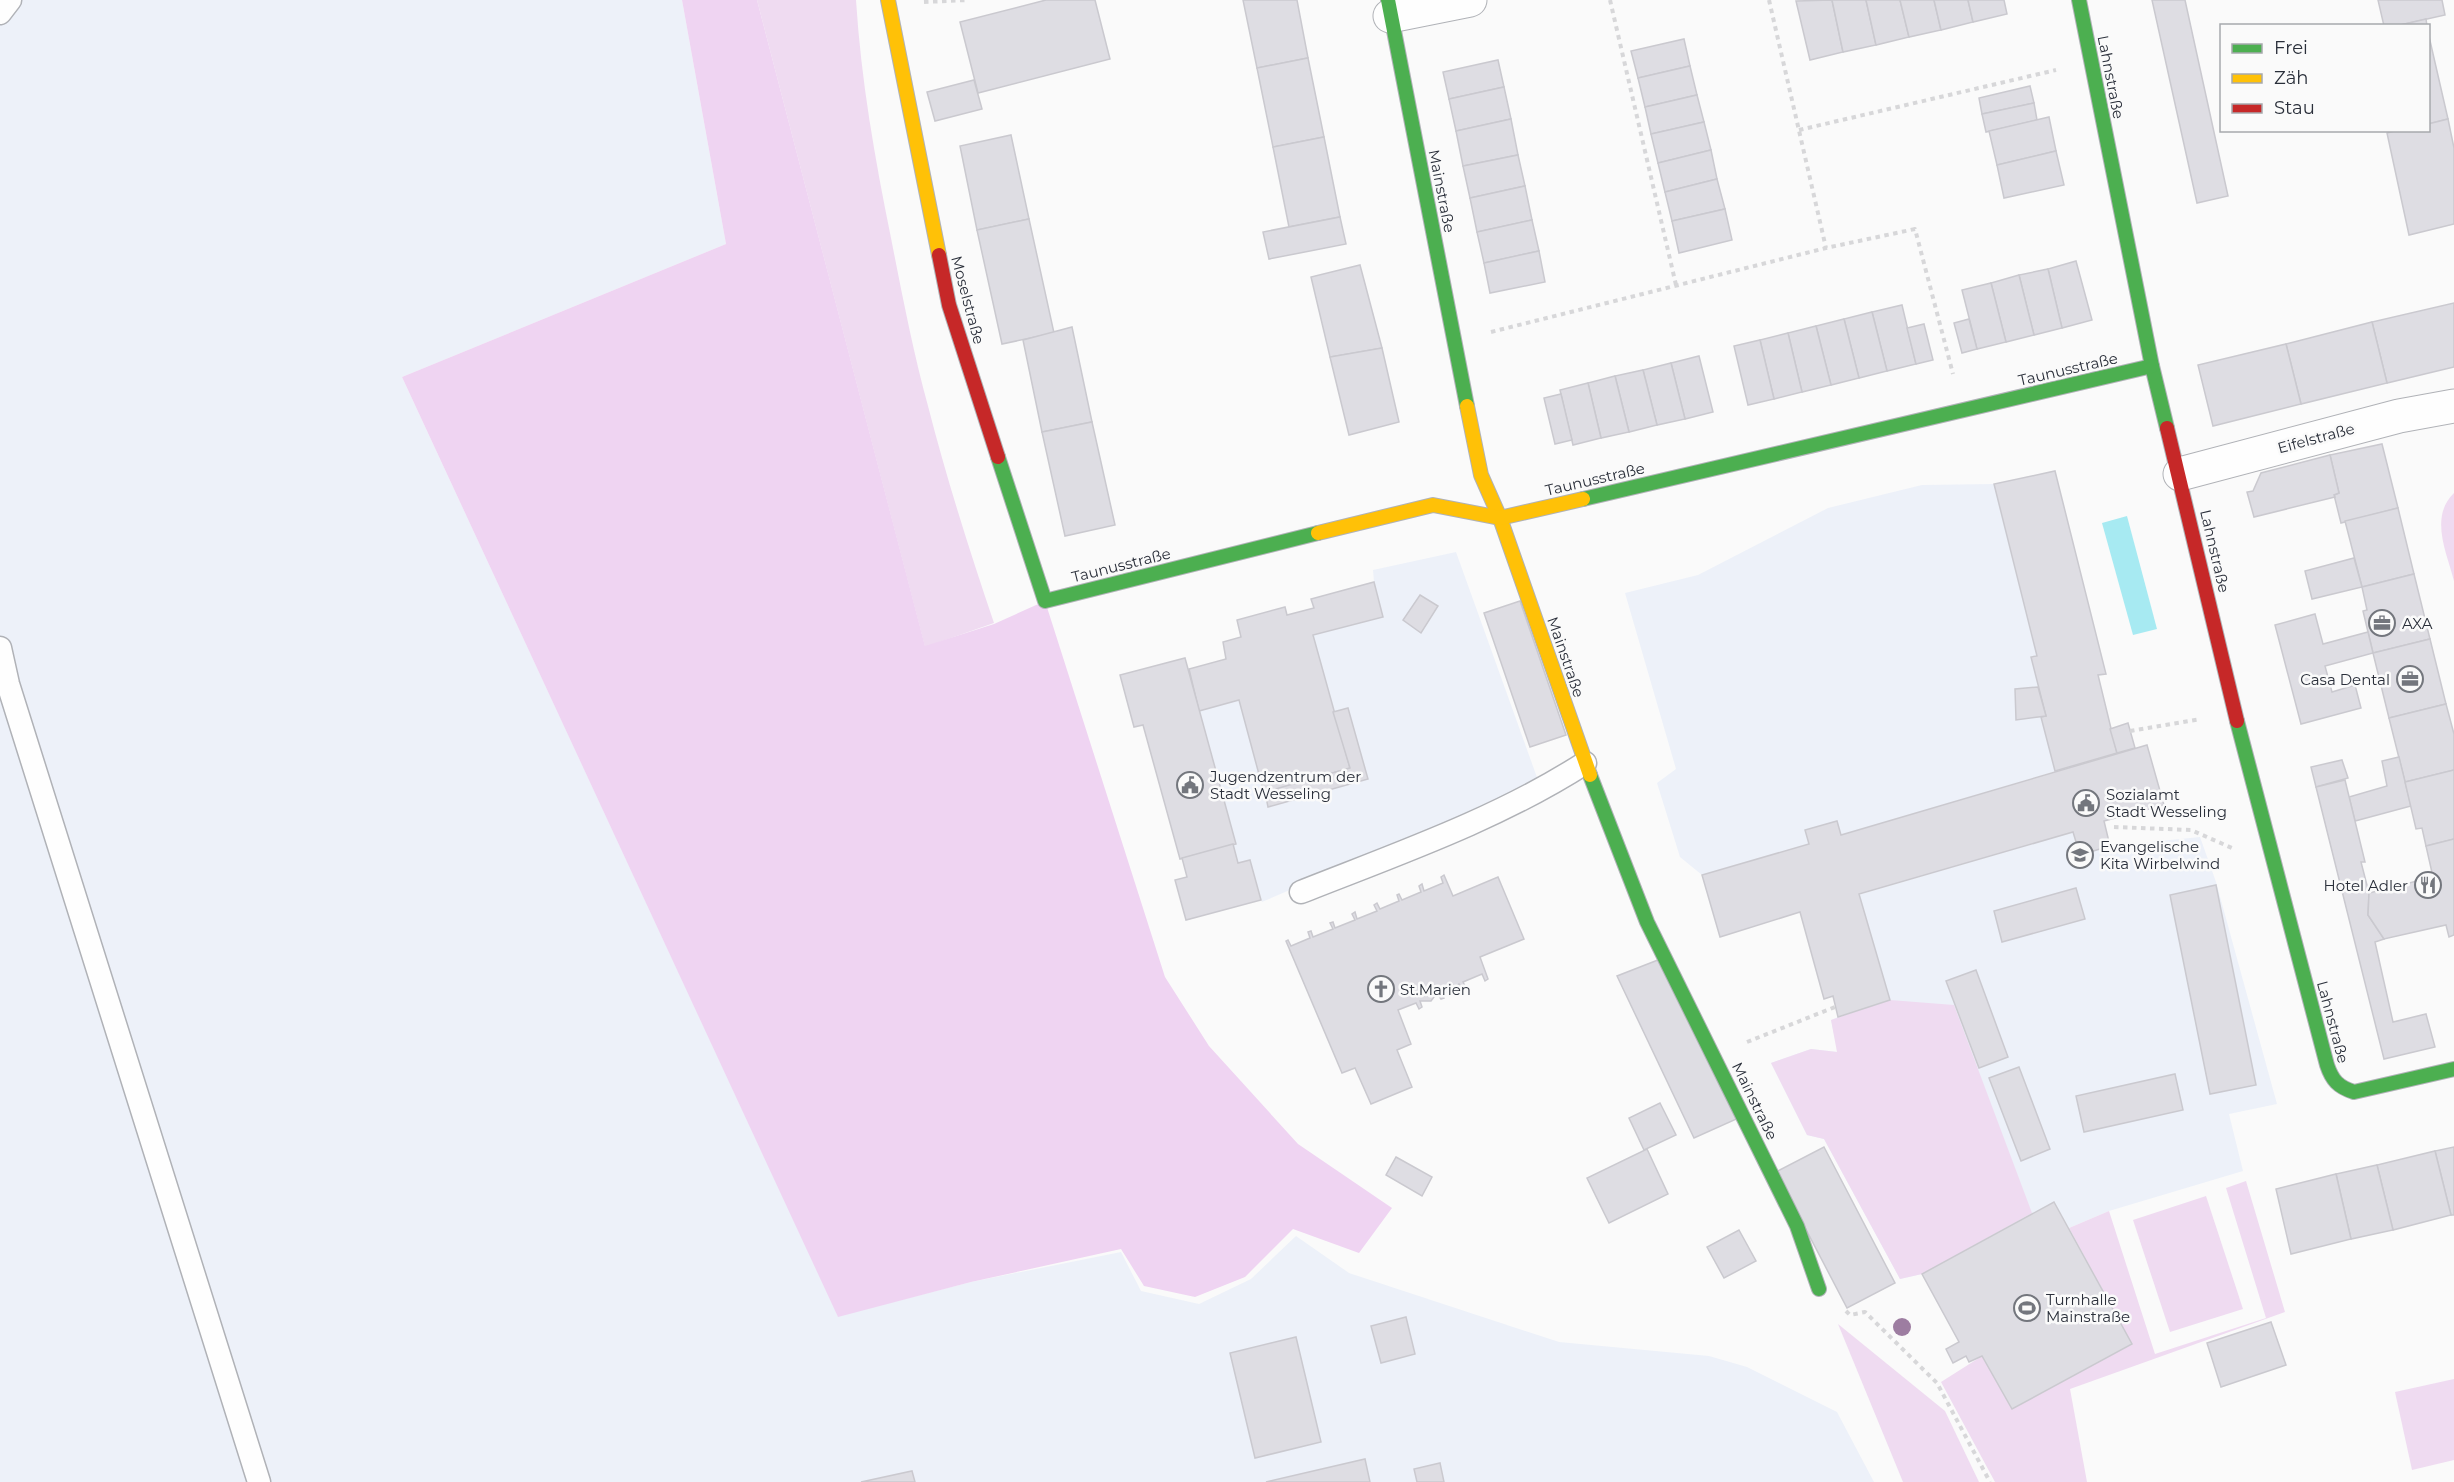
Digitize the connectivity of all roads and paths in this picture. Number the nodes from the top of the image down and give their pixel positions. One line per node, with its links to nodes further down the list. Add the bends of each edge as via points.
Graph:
1 (10, 0): 10 (lane)
2 (888, 0): 21 (street, Moselstraße, via 949,305)
3 (969, 0): 8 (path)
4 (1470, 0): 9 (street)
5 (1610, 0): 14 (path)
6 (1769, 0): 12 (path)
7 (2079, 0): 11 (street, Lahnstraße)
8 (960, 1)
9 (1389, 8): 15 (street, Mainstraße)
10 (0, 13)
11 (2092, 62): 12 (path); 16 (street, Lahnstraße)
12 (1799, 130): 13 (path)
13 (1826, 248): 14 (path); 18 (path, via 1915,229)
14 (1676, 285): 15 (path)
15 (1455, 340): 20 (street, Mainstraße, via 1481,475)
16 (2152, 366): 18 (street, Taunusstraße); 19 (street, Lahnstraße)
17 (2454, 406): 19 (street, Eifelstraße, via 2399,416)
18 (1963, 410): 20 (street, Taunusstraße)
19 (2180, 474): 23 (street, Lahnstraße)
20 (1500, 518): 21 (street, Taunusstraße, via 1433,505); 25 (street, Mainstraße)
21 (1045, 601)
22 (0, 648): 33 (lane, via 8,684)
23 (2235, 712): 24 (path); 31 (street, Lahnstraße, via 2332,1079 2340,1089 2354,1092)
24 (2130, 731)
25 (1585, 763): 28 (lane, via 1548,787 1474,821); 30 (street, Mainstraße, via 1647,922)
26 (2114, 827): 27 (path, via 2192,830)
27 (2238, 851)
28 (1301, 892)
29 (1835, 1007): 30 (path)
30 (1714, 1055): 32 (street, Mainstraße, via 1797,1226)
31 (2454, 1069)
32 (1819, 1289): 34 (path, via 1850,1315 1865,1312 1937,1383)
33 (259, 1482)
34 (1990, 1482)

